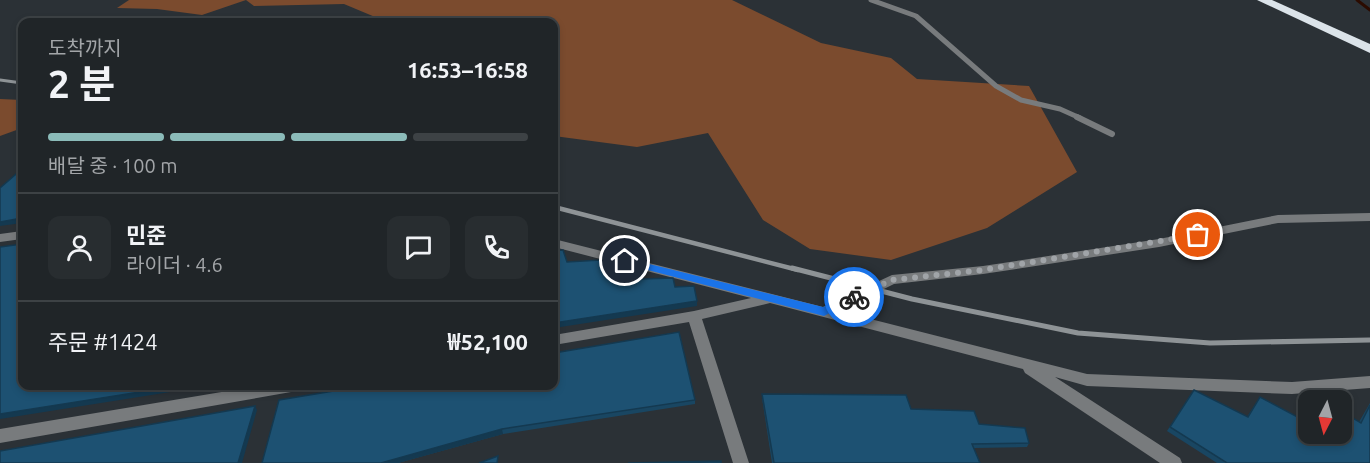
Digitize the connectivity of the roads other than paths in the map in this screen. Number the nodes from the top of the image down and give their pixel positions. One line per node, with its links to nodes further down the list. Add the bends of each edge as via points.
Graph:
1 (871, 0): 6 (lane, via 916,16 996,86 1034,104 1060,109)
2 (1263, 0): 5 (highway)
3 (1286, 0): 4 (highway)
4 (1370, 37)
5 (1370, 49)
6 (1112, 134)
7 (1370, 217): 12 (street, via 1278,219 1159,243 892,280)
8 (18, 236): 9 (street)
9 (0, 238)
10 (558, 244): 11 (street)
11 (772, 298): 12 (street); 13 (street)
12 (824, 312): 15 (street)
13 (694, 316): 14 (street); 19 (street)
14 (558, 339)
15 (1020, 363): 16 (street, via 1087,380 1292,388); 20 (street)
16 (1370, 382)
17 (268, 390): 18 (street)
18 (0, 436)
19 (741, 463)
20 (1174, 463)

